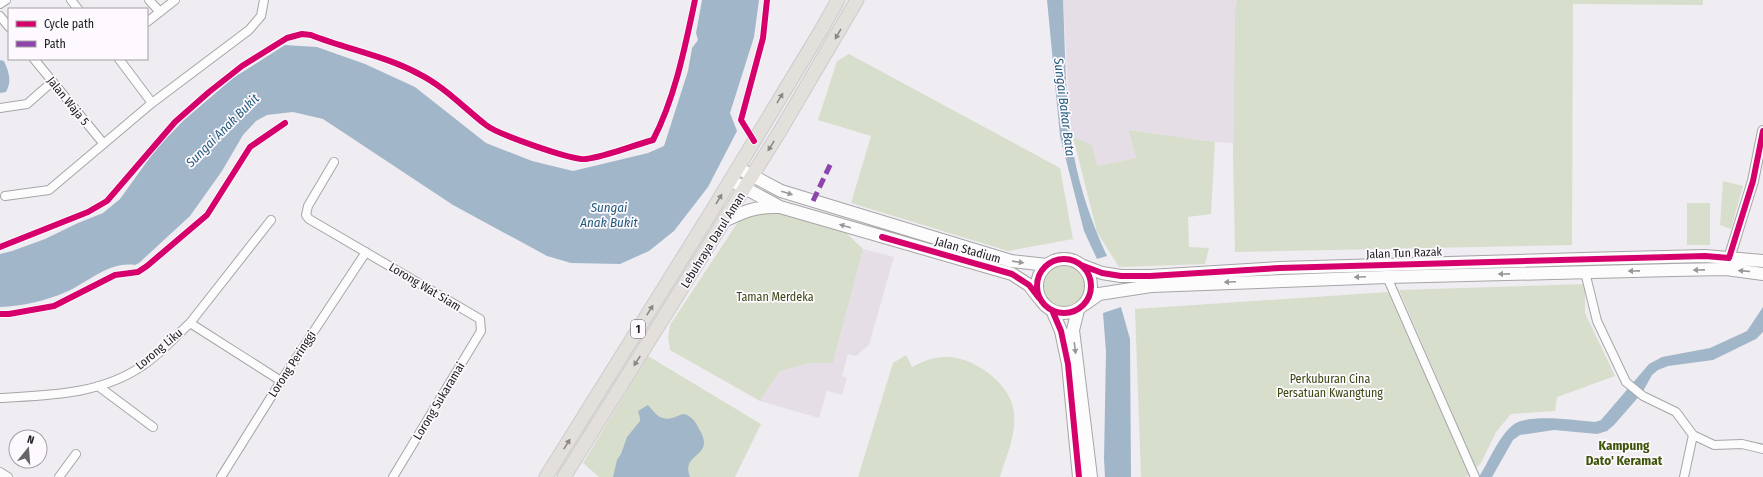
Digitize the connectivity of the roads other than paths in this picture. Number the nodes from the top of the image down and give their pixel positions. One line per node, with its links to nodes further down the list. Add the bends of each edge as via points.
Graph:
1 (6, 0): 8 (street)
2 (71, 0): 9 (street)
3 (149, 0): 10 (street)
4 (175, 0): 10 (street)
5 (264, 0): 17 (street, via 261,16 249,30)
6 (838, 0): 22 (main road, Lebuhraya Darul Aman / 1, one-way to 6)
7 (856, 0): 23 (main road, Lebuhraya Darul Aman / 1, one-way to 23)
8 (0, 4)
9 (77, 8)
10 (160, 12): 12 (street)
11 (0, 16): 13 (street)
12 (148, 21)
13 (8, 26)
14 (35, 60): 16 (street, Jalan Waja 5)
15 (120, 60): 17 (street)
16 (52, 82): 18 (street, via 27,104); 20 (street, Jalan Waja 5)
17 (152, 102): 20 (street)
18 (0, 108)
19 (1763, 132): 32 (street, via 1753,181)
20 (103, 143): 26 (street, via 49,190)
21 (334, 162): 30 (street, Lorong Wat Siam, via 308,206 306,215)
22 (738, 168): 23 (main road, Jalan Stadium); 24 (main road, Lebuhraya Darul Aman / 1)
23 (752, 176): 25 (main road, Lebuhraya Darul Aman / 1); 33 (main road, Jalan Stadium, one-way to 33, via 782,191 886,224 1011,261)
24 (730, 180): 25 (main road, Jalan Stadium); 55 (main road, Lebuhraya Darul Aman / 1, one-way to 24)
25 (745, 188): 27 (main road, Jalan Stadium); 29 (main road, Lebuhraya Darul Aman / 1)
26 (5, 196)
27 (780, 207): 29 (main road, via 762,206); 38 (main road, Jalan Stadium, one-way to 27, via 1029,285 1012,274)
28 (271, 220): 41 (street)
29 (724, 221): 56 (main road, Lebuhraya Darul Aman / 1, one-way to 56)
30 (366, 252): 42 (street, Lorong Wat Siam, via 480,319); 43 (street, Lorong Peringgi)
31 (1763, 261): 32 (main road, Jalan Tun Razak)
32 (1728, 264): 34 (main road, Jalan Tun Razak, via 1705,256 1280,268 1150,276 1102,273); 35 (main road, Jalan Tun Razak, one-way to 35); 36 (main road, Jalan Tun Razak, one-way to 32)
33 (1047, 265): 34 (main road, via 1064,259 1073,260); 38 (main road, via 1037,280)
34 (1081, 265): 39 (main road, via 1090,279 1091,288 1089,297)
35 (1585, 272): 37 (main road, Jalan Tun Razak, one-way to 37); 47 (street, via 1597,321 1626,382 1643,396 1676,412)
36 (1763, 274)
37 (1388, 276): 39 (main road, Jalan Tun Razak, one-way to 39, via 1125,288 1099,294); 59 (street)
38 (1039, 298): 40 (main road)
39 (1081, 307): 40 (main road, via 1069,313); 58 (main road, one-way to 58, via 1073,330)
40 (1052, 310): 57 (main road, via 1062,331 1068,364)
41 (190, 323): 43 (street, Lorong Liku); 44 (street, Lorong Liku, via 143,366 126,376)
42 (481, 324): 54 (street, Lorong Sukaramai, via 481,330)
43 (281, 381): 53 (street, Lorong Peringgi)
44 (98, 386): 45 (street, Lorong Liku, via 64,394); 46 (street)
45 (0, 398)
46 (153, 428)
47 (1693, 435): 48 (street, via 1714,445 1742,444); 60 (street)
48 (1763, 449)
49 (76, 454): 52 (street)
50 (0, 472): 51 (street)
51 (8, 477)
52 (59, 477)
53 (221, 477)
54 (394, 477)
55 (546, 477)
56 (564, 477)
57 (1079, 477)
58 (1091, 477)
59 (1475, 477)
60 (1684, 477)

